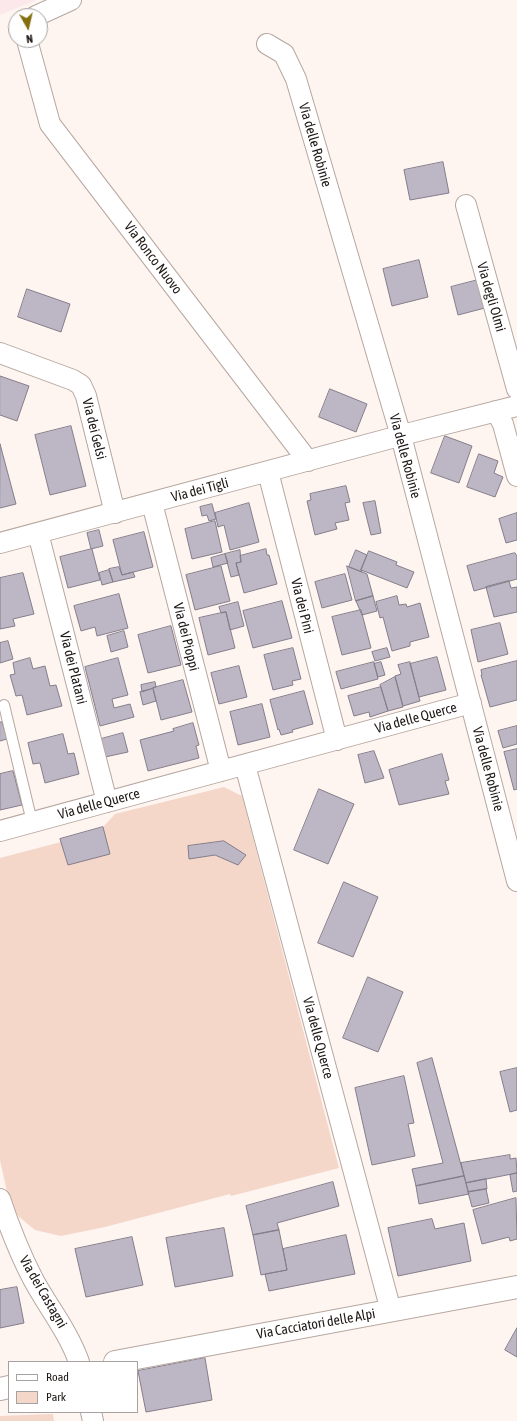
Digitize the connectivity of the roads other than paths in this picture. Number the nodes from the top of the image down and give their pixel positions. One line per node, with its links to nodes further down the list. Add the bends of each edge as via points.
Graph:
1 (71, 0): 2 (street)
2 (48, 11)
3 (267, 44): 10 (street, Via delle Robinie, via 284,54 296,79)
4 (29, 48): 11 (street, Via Ronco Nuovo, via 50,124)
5 (466, 205): 7 (street, Via degli Olmi)
6 (0, 353): 15 (street, Via dei Gelsi, via 81,384)
7 (517, 389)
8 (517, 406): 9 (street)
9 (496, 411): 10 (street); 13 (street, via 503,424)
10 (401, 436): 11 (street, Via dei Tigli); 18 (street, Via delle Robinie)
11 (308, 461): 12 (street, Via dei Tigli)
12 (268, 472): 14 (street, Via dei Tigli); 20 (street, Via dei Pini)
13 (517, 476)
14 (152, 503): 15 (street, Via dei Tigli); 22 (street, Via dei Pioppi)
15 (115, 513): 16 (street, Via dei Tigli)
16 (38, 533): 17 (street, Via dei Tigli); 23 (street, Via dei Platani)
17 (0, 543)
18 (471, 704): 20 (street, Via delle Querce); 26 (street, Via delle Robinie)
19 (4, 705): 24 (lane)
20 (337, 740): 21 (street, Via delle Querce)
21 (245, 765): 22 (street, Via delle Querce); 29 (street, Via delle Querce)
22 (220, 771): 23 (street, Via delle Querce)
23 (107, 802): 24 (street, Via delle Querce)
24 (32, 822): 25 (street, Via delle Querce)
25 (0, 831)
26 (517, 881)
27 (0, 1199): 30 (street, Via dei Castagni, via 33,1279 65,1329)
28 (517, 1287): 29 (street, Via Cacciatori delle Alpi)
29 (391, 1311): 31 (street, Via Cacciatori delle Alpi)
30 (79, 1361)
31 (120, 1361)

